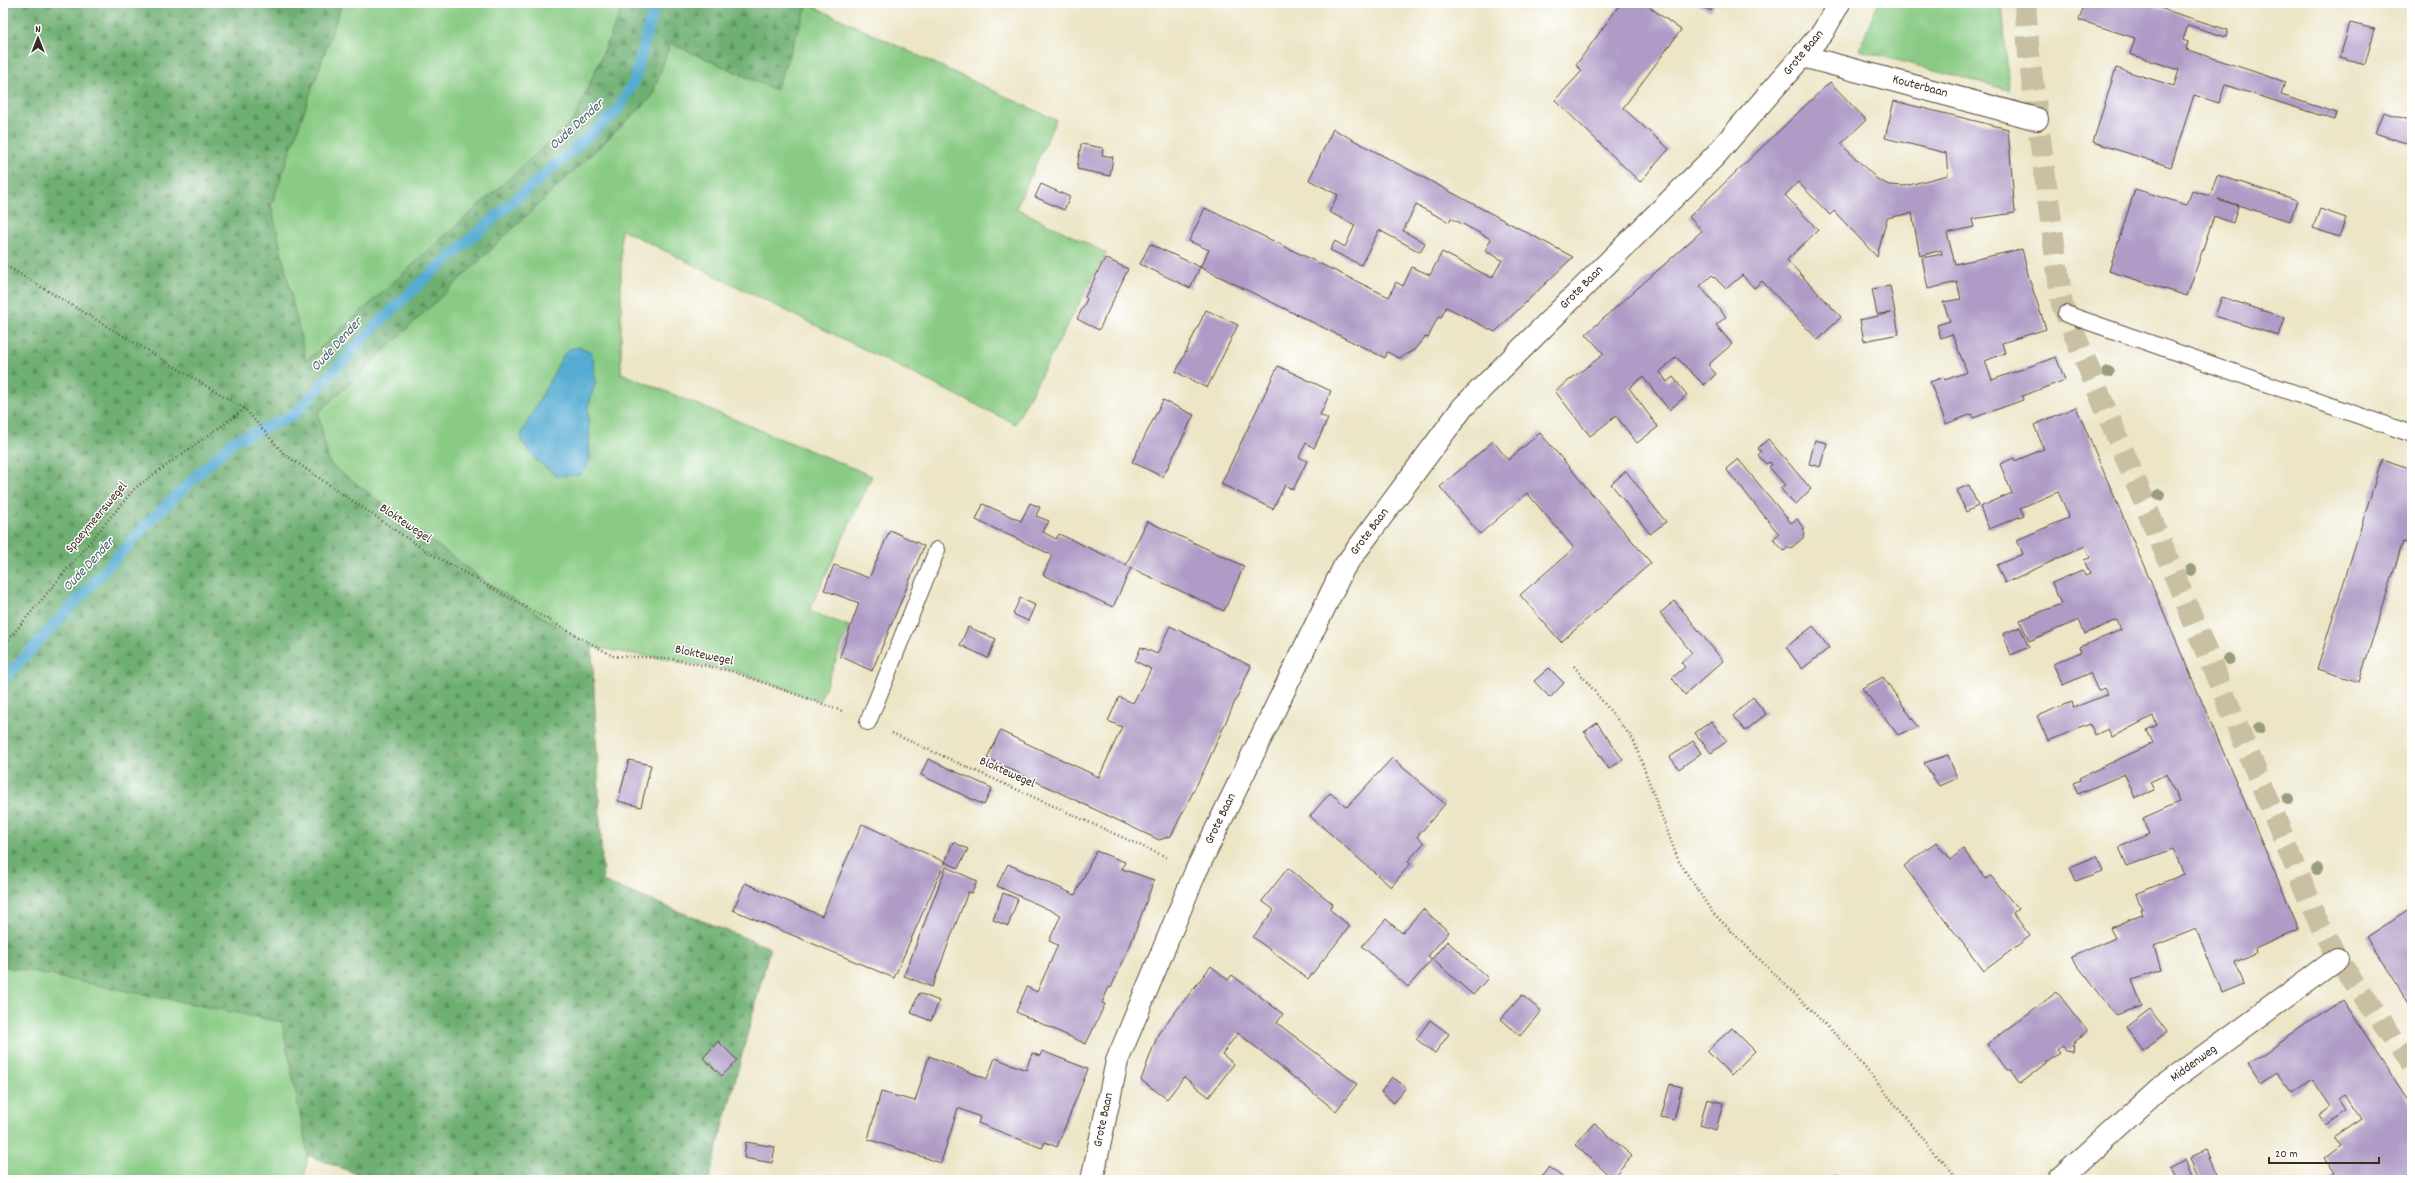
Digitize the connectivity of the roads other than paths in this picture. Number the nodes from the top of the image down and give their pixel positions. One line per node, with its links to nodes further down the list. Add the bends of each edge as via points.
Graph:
1 (1839, 3): 2 (street, Grote Baan, via 1823,32)
2 (1802, 56): 3 (street, Kouterbaan); 9 (street, Grote Baan, via 1713,158 1463,407 1344,567 1196,871 1117,1061)
3 (2038, 118)
4 (2066, 314): 5 (lane)
5 (2412, 434)
6 (937, 550): 7 (lane)
7 (868, 722)
8 (2337, 959): 10 (street, Middenweg, via 2159,1089)
9 (1092, 1180)
10 (2059, 1180)

